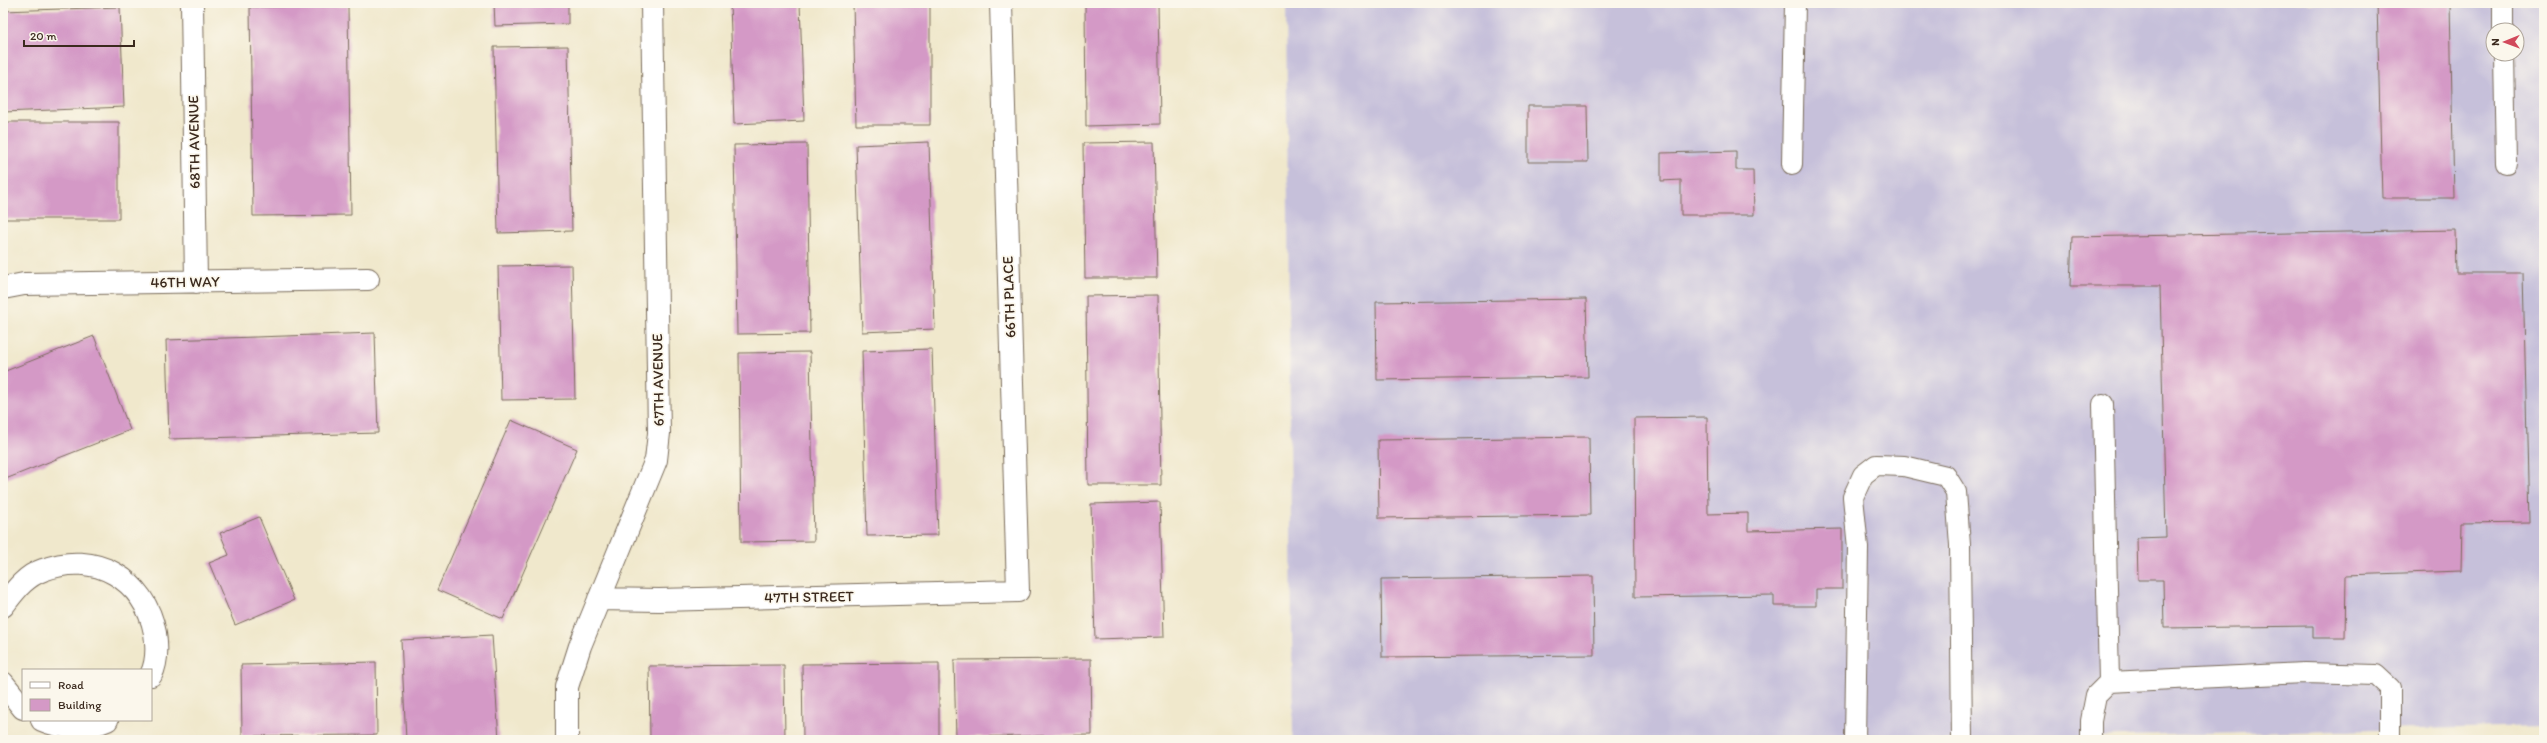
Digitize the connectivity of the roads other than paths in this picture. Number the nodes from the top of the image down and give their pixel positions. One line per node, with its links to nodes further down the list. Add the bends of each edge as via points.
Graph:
1 (192, 3): 11 (street, 68TH AVENUE)
2 (652, 3): 15 (street, 67TH AVENUE, via 660,432 656,460)
3 (1001, 3): 14 (street, 66TH PLACE)
4 (1795, 3): 9 (lane)
5 (2503, 3): 6 (lane)
6 (2503, 22)
7 (2504, 62): 8 (lane)
8 (2506, 163)
9 (1792, 164)
10 (368, 280): 11 (street, 46TH WAY)
11 (196, 282): 12 (street, 46TH WAY, via 24,284)
12 (3, 288)
13 (2103, 404): 18 (lane)
14 (1018, 591): 15 (street, 47TH STREET, via 659,600)
15 (599, 599): 23 (street, 67TH AVENUE, via 567,687)
16 (3, 606): 17 (street, via 20,585 41,570 68,563 94,565 119,576 140,594 152,617 157,644)
17 (152, 670)
18 (2109, 682): 26 (lane, via 2096,695 2090,721); 27 (lane, via 2337,674 2376,675 2390,688)
19 (3, 683): 20 (street)
20 (22, 707)
21 (46, 721): 22 (street, via 70,727)
22 (104, 721)
23 (567, 740)
24 (1855, 740): 25 (lane, via 1858,548 1853,497 1863,475 1876,465 1904,466 1946,476 1956,492 1960,545)
25 (1962, 740)
26 (2091, 740)
27 (2390, 740)

